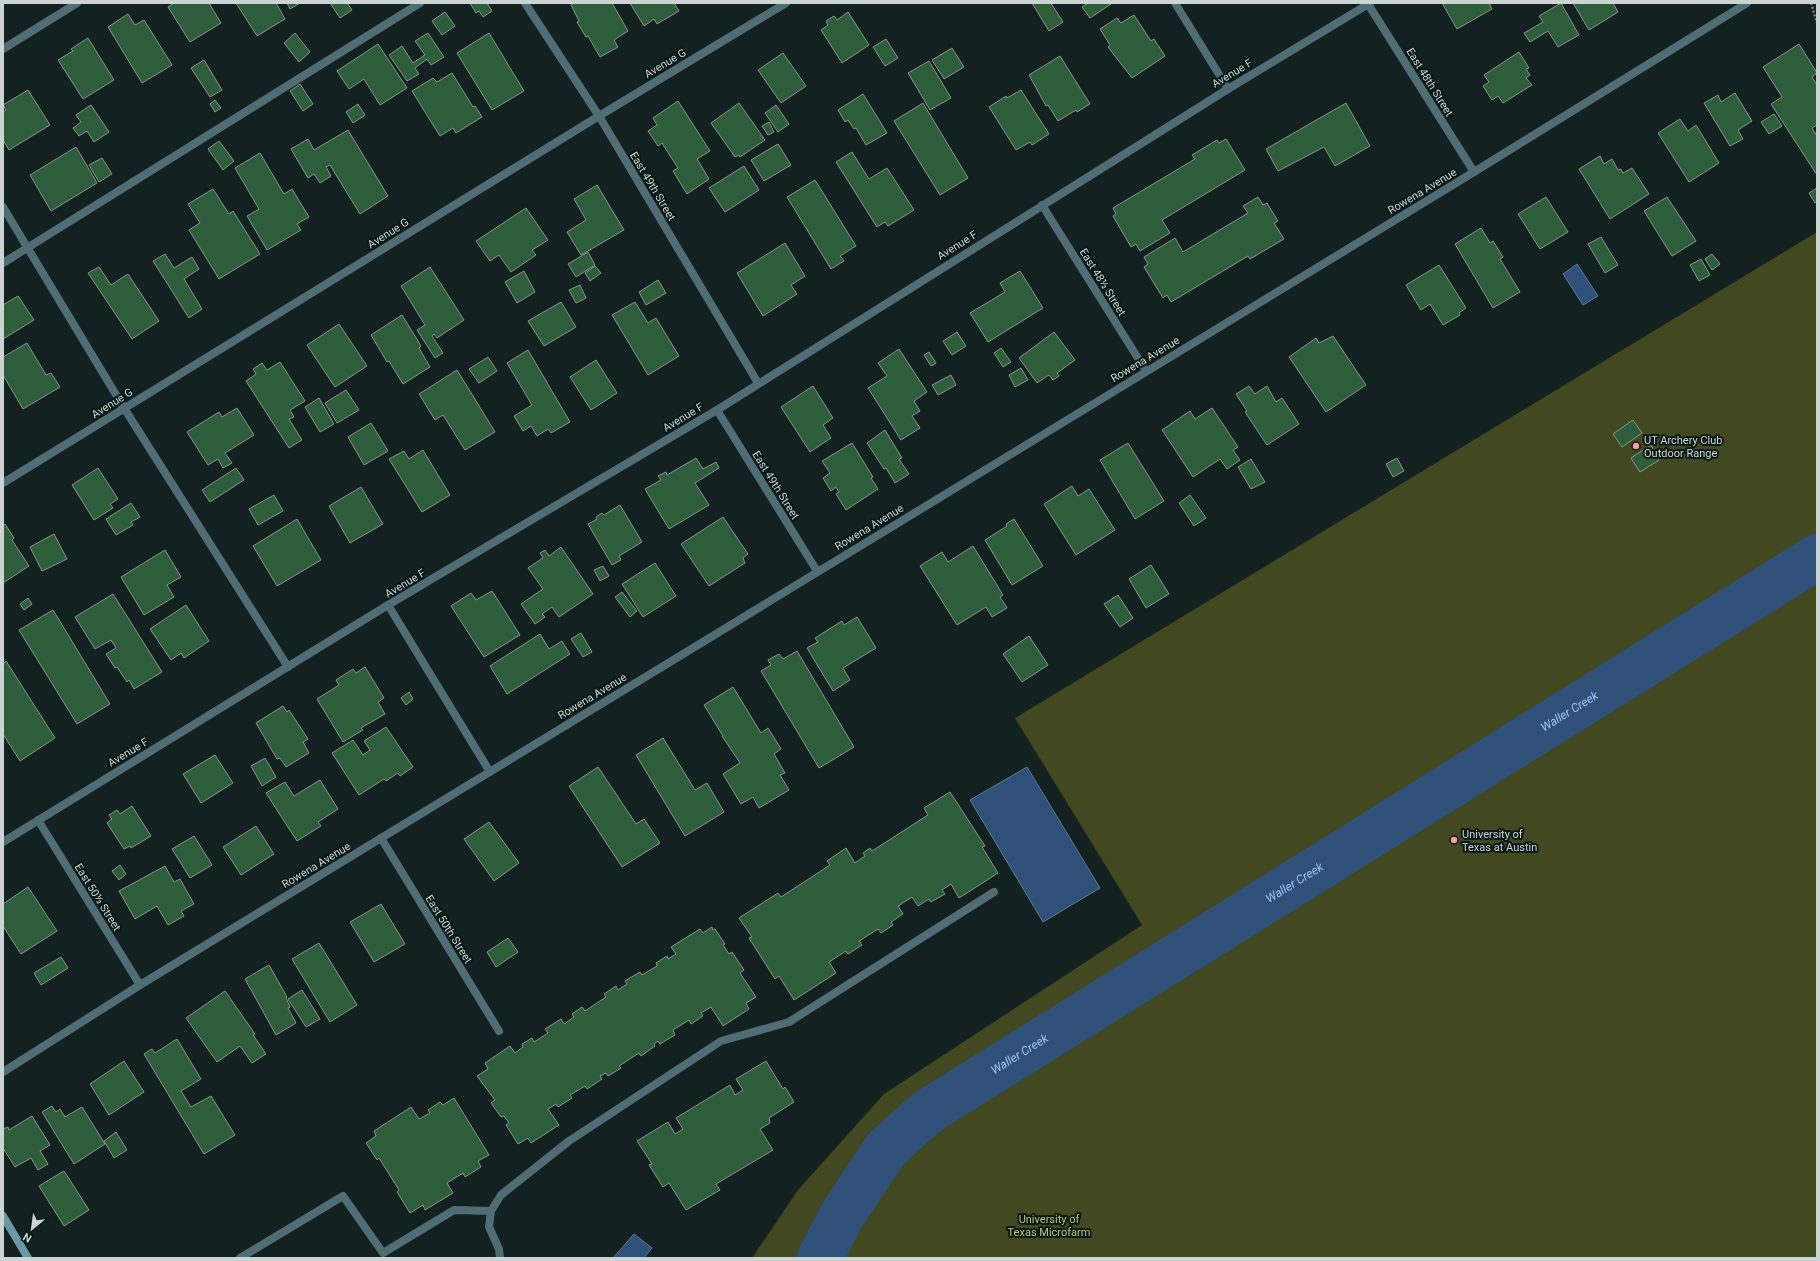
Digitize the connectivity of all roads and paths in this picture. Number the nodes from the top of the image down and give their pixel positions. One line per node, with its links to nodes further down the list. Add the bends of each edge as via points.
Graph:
1 (77, 3): 10 (street)
2 (420, 3): 16 (street)
3 (526, 3): 12 (street, East 49th Street)
4 (786, 3): 12 (street, Avenue G)
5 (1175, 3): 11 (street)
6 (1369, 3): 11 (street, Avenue F); 13 (street, East 48th Street)
7 (1746, 3): 13 (street, Rowena Avenue)
8 (1811, 3): 9 (path)
9 (1817, 23)
10 (3, 49)
11 (1228, 89): 14 (street, Avenue F)
12 (599, 116): 19 (street, East 49th Street); 20 (street, Avenue G)
13 (1474, 172): 18 (street, Rowena Avenue)
14 (1042, 205): 18 (street, East 48½ Street); 19 (street, Avenue F)
15 (3, 207): 16 (street)
16 (28, 248): 17 (street); 20 (street)
17 (3, 263)
18 (1146, 371): 23 (street, Rowena Avenue)
19 (758, 383): 21 (street, Avenue F)
20 (124, 408): 22 (street, Avenue G); 25 (street)
21 (717, 410): 23 (street, East 49th Street); 24 (street, Avenue F)
22 (3, 483)
23 (817, 572): 26 (street, Rowena Avenue)
24 (388, 605): 25 (street, Avenue F); 26 (street)
25 (288, 667): 27 (street, Avenue F)
26 (490, 772): 28 (street, Rowena Avenue)
27 (38, 820): 29 (street, Avenue F); 31 (street, East 50½ Street)
28 (381, 838): 31 (street, Rowena Avenue); 32 (street, East 50th Street)
29 (3, 842)
30 (994, 892): 34 (street, via 789,1022 721,1041 569,1141 501,1195)
31 (140, 985): 33 (street, Rowena Avenue)
32 (499, 1031)
33 (3, 1072)
34 (491, 1211): 36 (street, via 454,1210); 39 (street, via 489,1227 499,1249)
35 (4, 1220): 37 (main road)
36 (380, 1256): 38 (street, via 343,1196)
37 (28, 1258)
38 (240, 1258)
39 (500, 1258)

